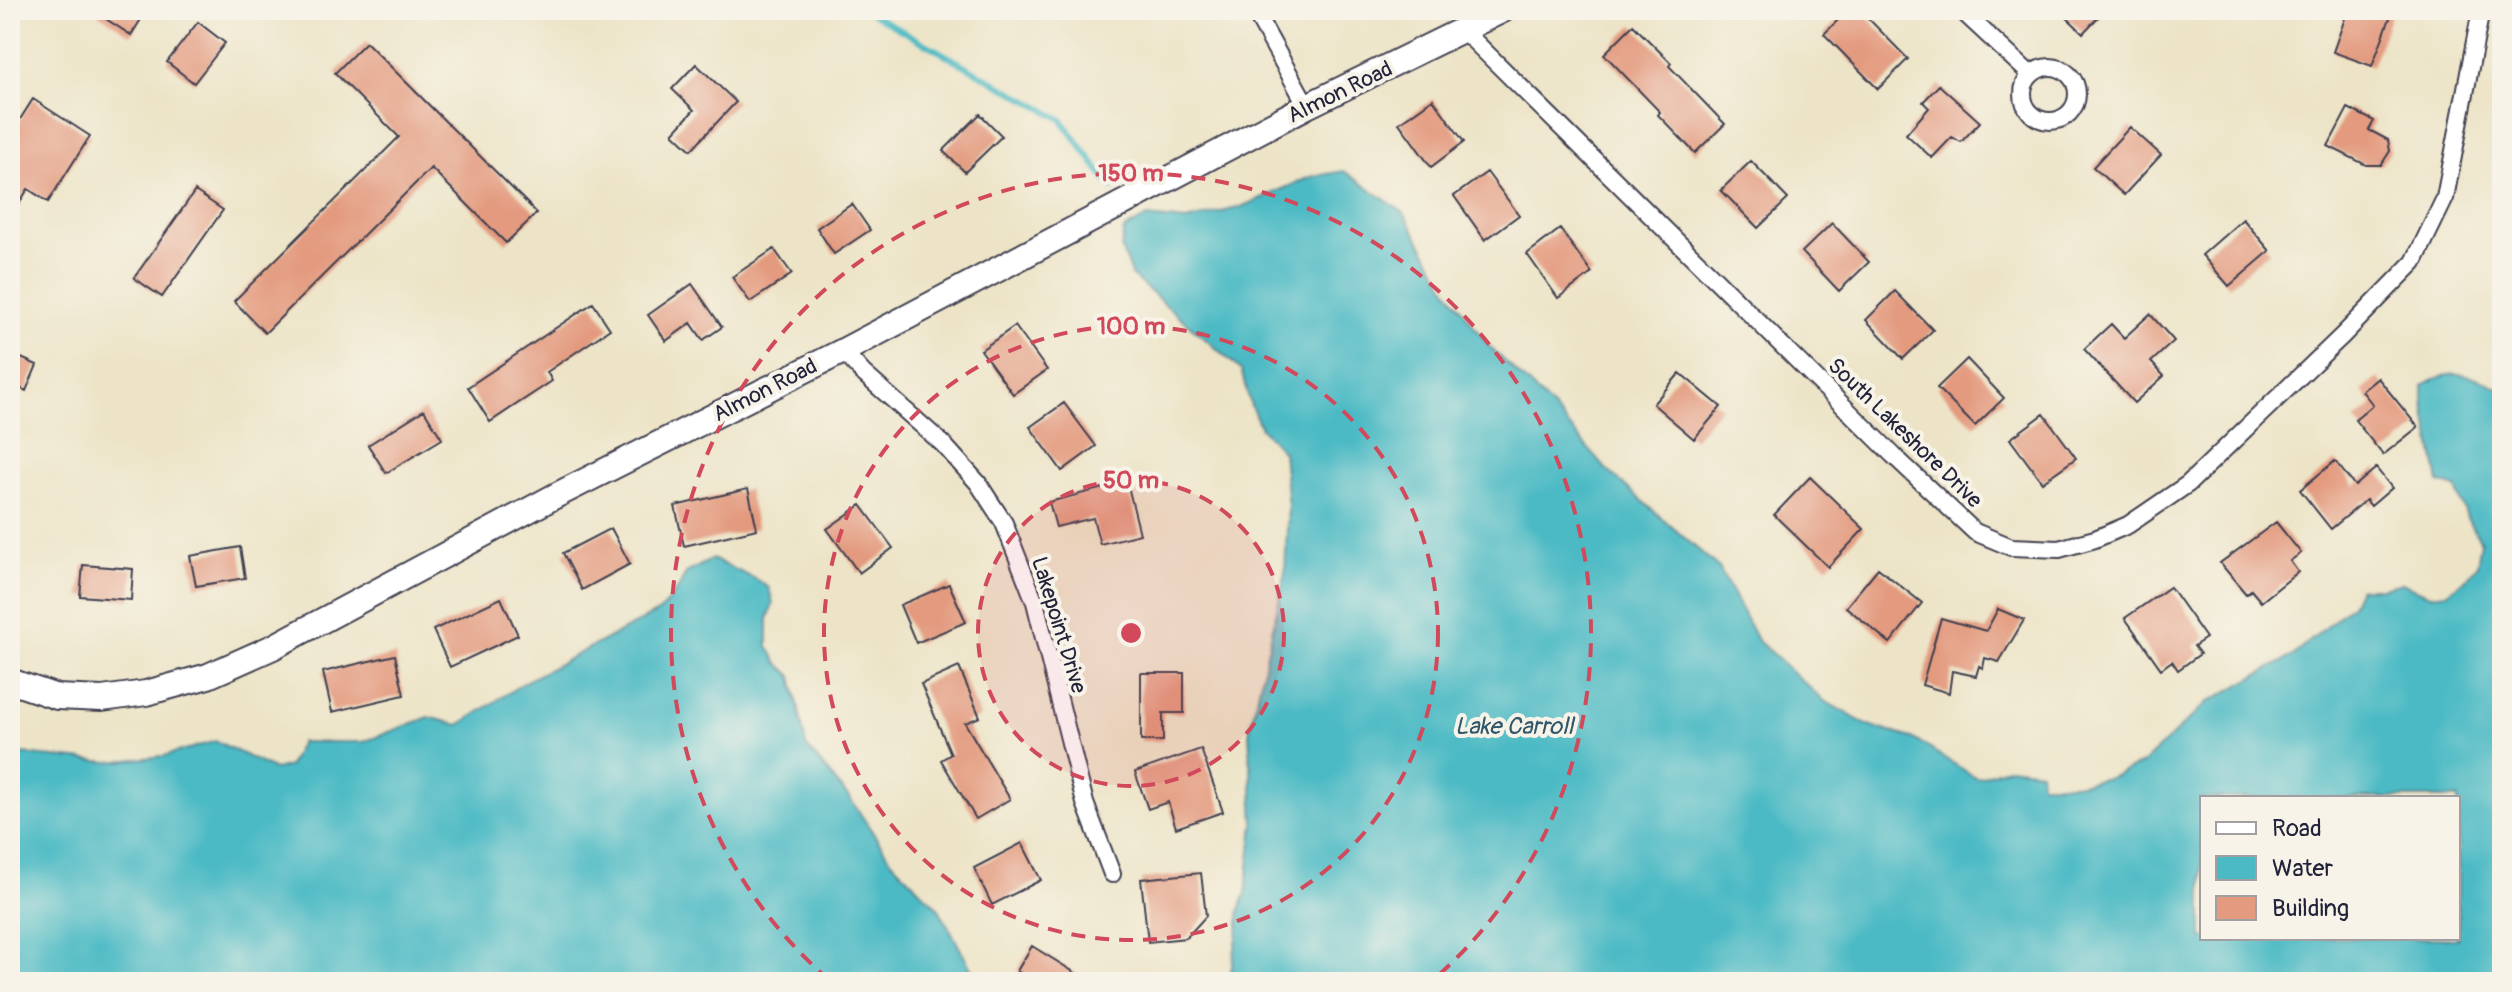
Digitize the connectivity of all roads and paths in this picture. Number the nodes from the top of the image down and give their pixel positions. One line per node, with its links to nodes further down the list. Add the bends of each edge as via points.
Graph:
1 (1254, 10): 7 (street)
2 (1503, 10): 5 (street, Almon Road)
3 (1961, 10): 6 (street)
4 (2481, 10): 5 (street, South Lakeshore Drive, via 2445,198 2414,262 2188,484 2128,525 2059,549 2011,547 1975,532)
5 (1464, 31): 7 (street, Almon Road)
6 (2031, 75)
7 (1307, 106): 8 (street, Almon Road)
8 (843, 351): 9 (street, Almon Road, via 208,676 102,699 57,697); 10 (street, Lakepoint Drive, via 943,444 1004,523 1035,602 1085,803)
9 (10, 681)
10 (1112, 874)

